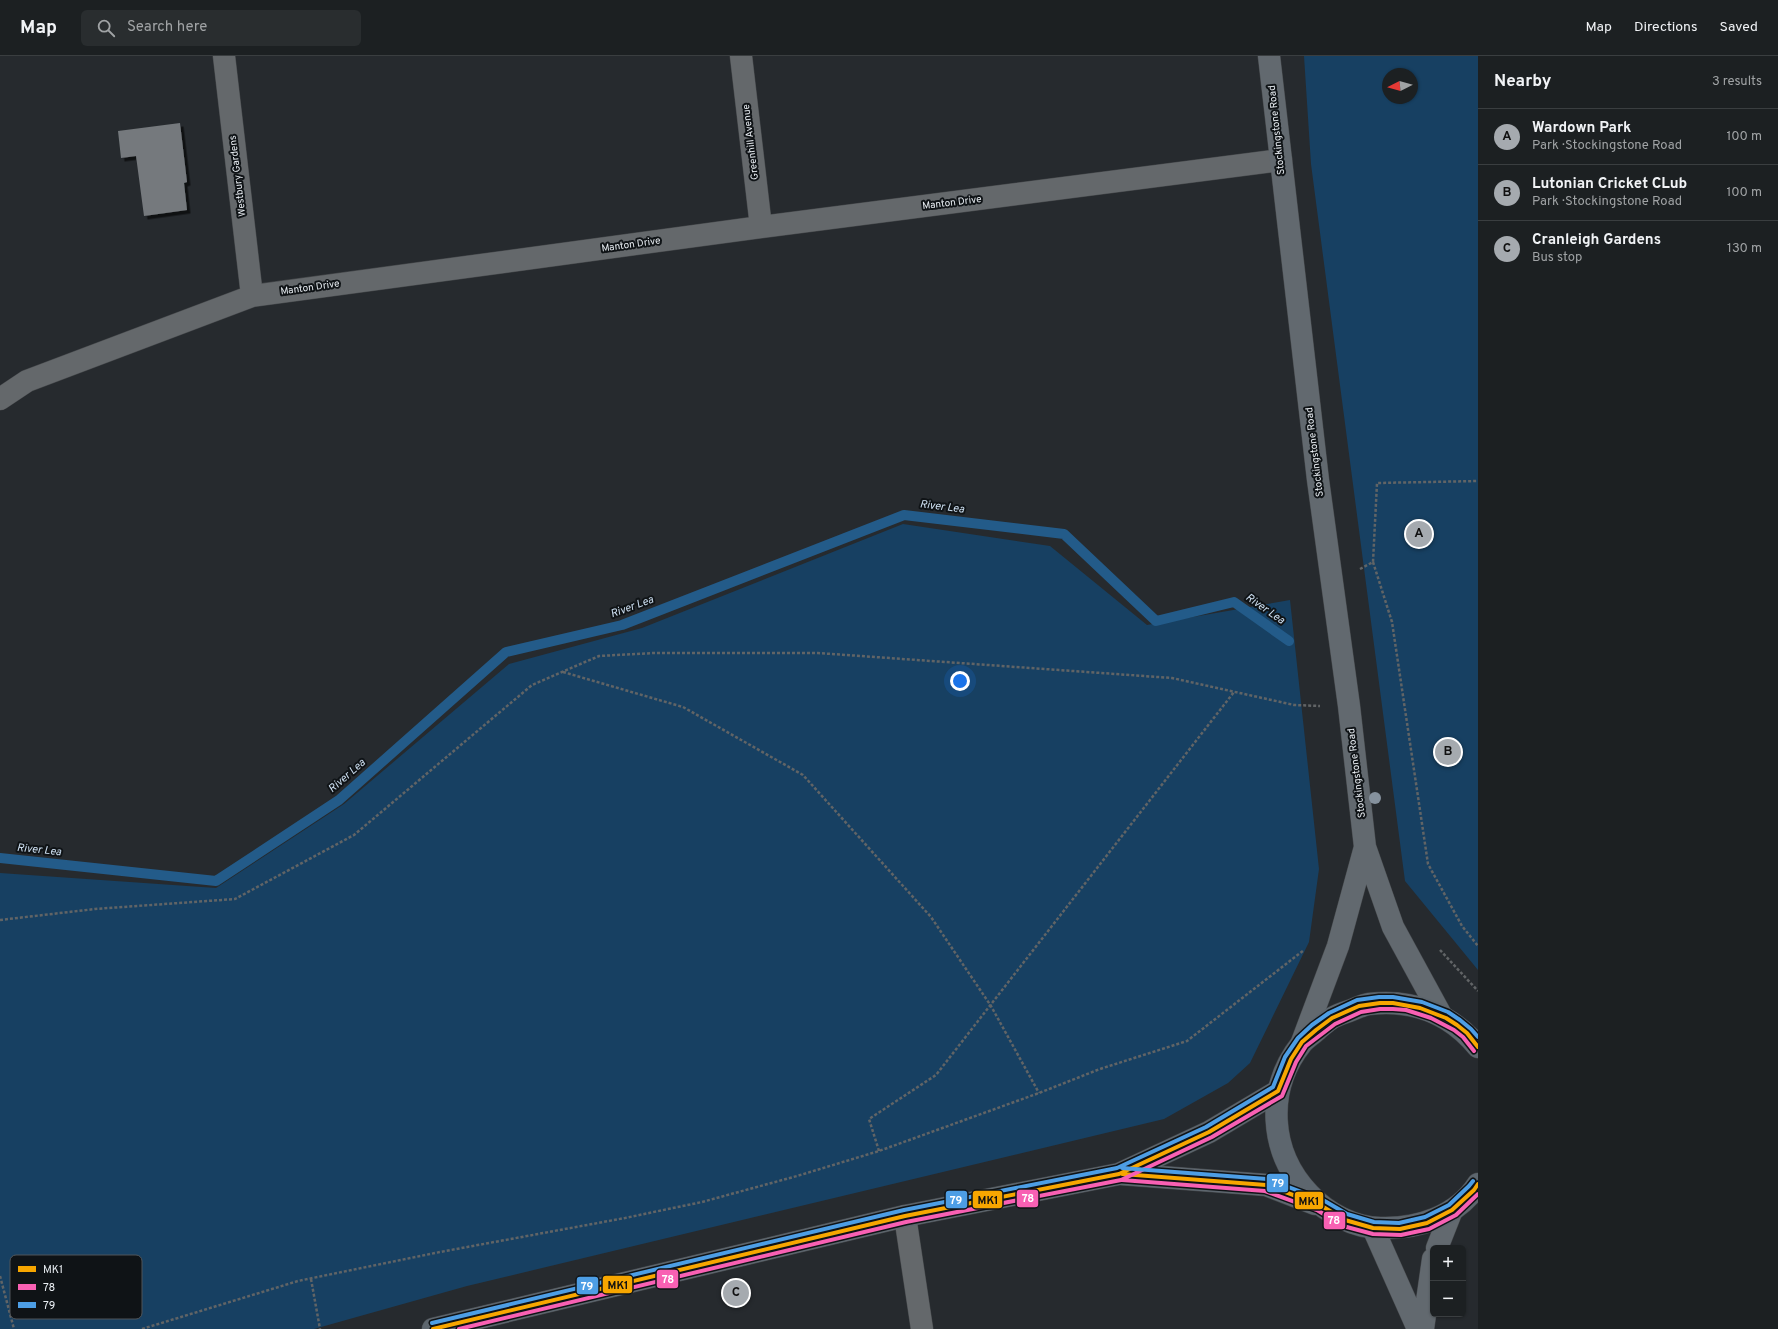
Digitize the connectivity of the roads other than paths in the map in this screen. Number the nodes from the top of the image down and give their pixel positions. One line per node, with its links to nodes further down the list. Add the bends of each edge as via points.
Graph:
1 (224, 56): 6 (street, Westbury Gardens)
2 (741, 56): 5 (street, Greenhill Avenue)
3 (1269, 56): 4 (main road, Stockingstone Road)
4 (1281, 160): 5 (street, Manton Drive); 8 (main road, Stockingstone Road, via 1318,480 1349,706)
5 (762, 227): 6 (street, Manton Drive)
6 (252, 296): 7 (street, Manton Drive, via 27,381)
7 (0, 399)
8 (1365, 847): 9 (main road, Stockingstone Road, via 1393,926); 10 (main road, Stockingstone Road, via 1338,946)
9 (1441, 1015): 10 (highway, via 1405,1003 1367,1004 1332,1018); 11 (highway, via 1466,1033)
10 (1302, 1042): 12 (highway, via 1288,1065)
11 (1478, 1047)
12 (1278, 1091): 13 (highway, via 1209,1132); 15 (highway, via 1276,1123 1282,1154 1298,1182)
13 (1119, 1174): 15 (highway, via 1266,1185); 17 (highway)
14 (1478, 1184): 16 (highway)
15 (1320, 1206): 18 (highway, via 1345,1220)
16 (1452, 1210): 18 (highway, via 1427,1223 1400,1228); 19 (main road)
17 (905, 1216): 21 (highway); 22 (street)
18 (1374, 1228): 23 (main road)
19 (1438, 1245)
20 (1430, 1280): 24 (main road)
21 (433, 1329)
22 (922, 1329)
23 (1418, 1329)
24 (1423, 1329)

